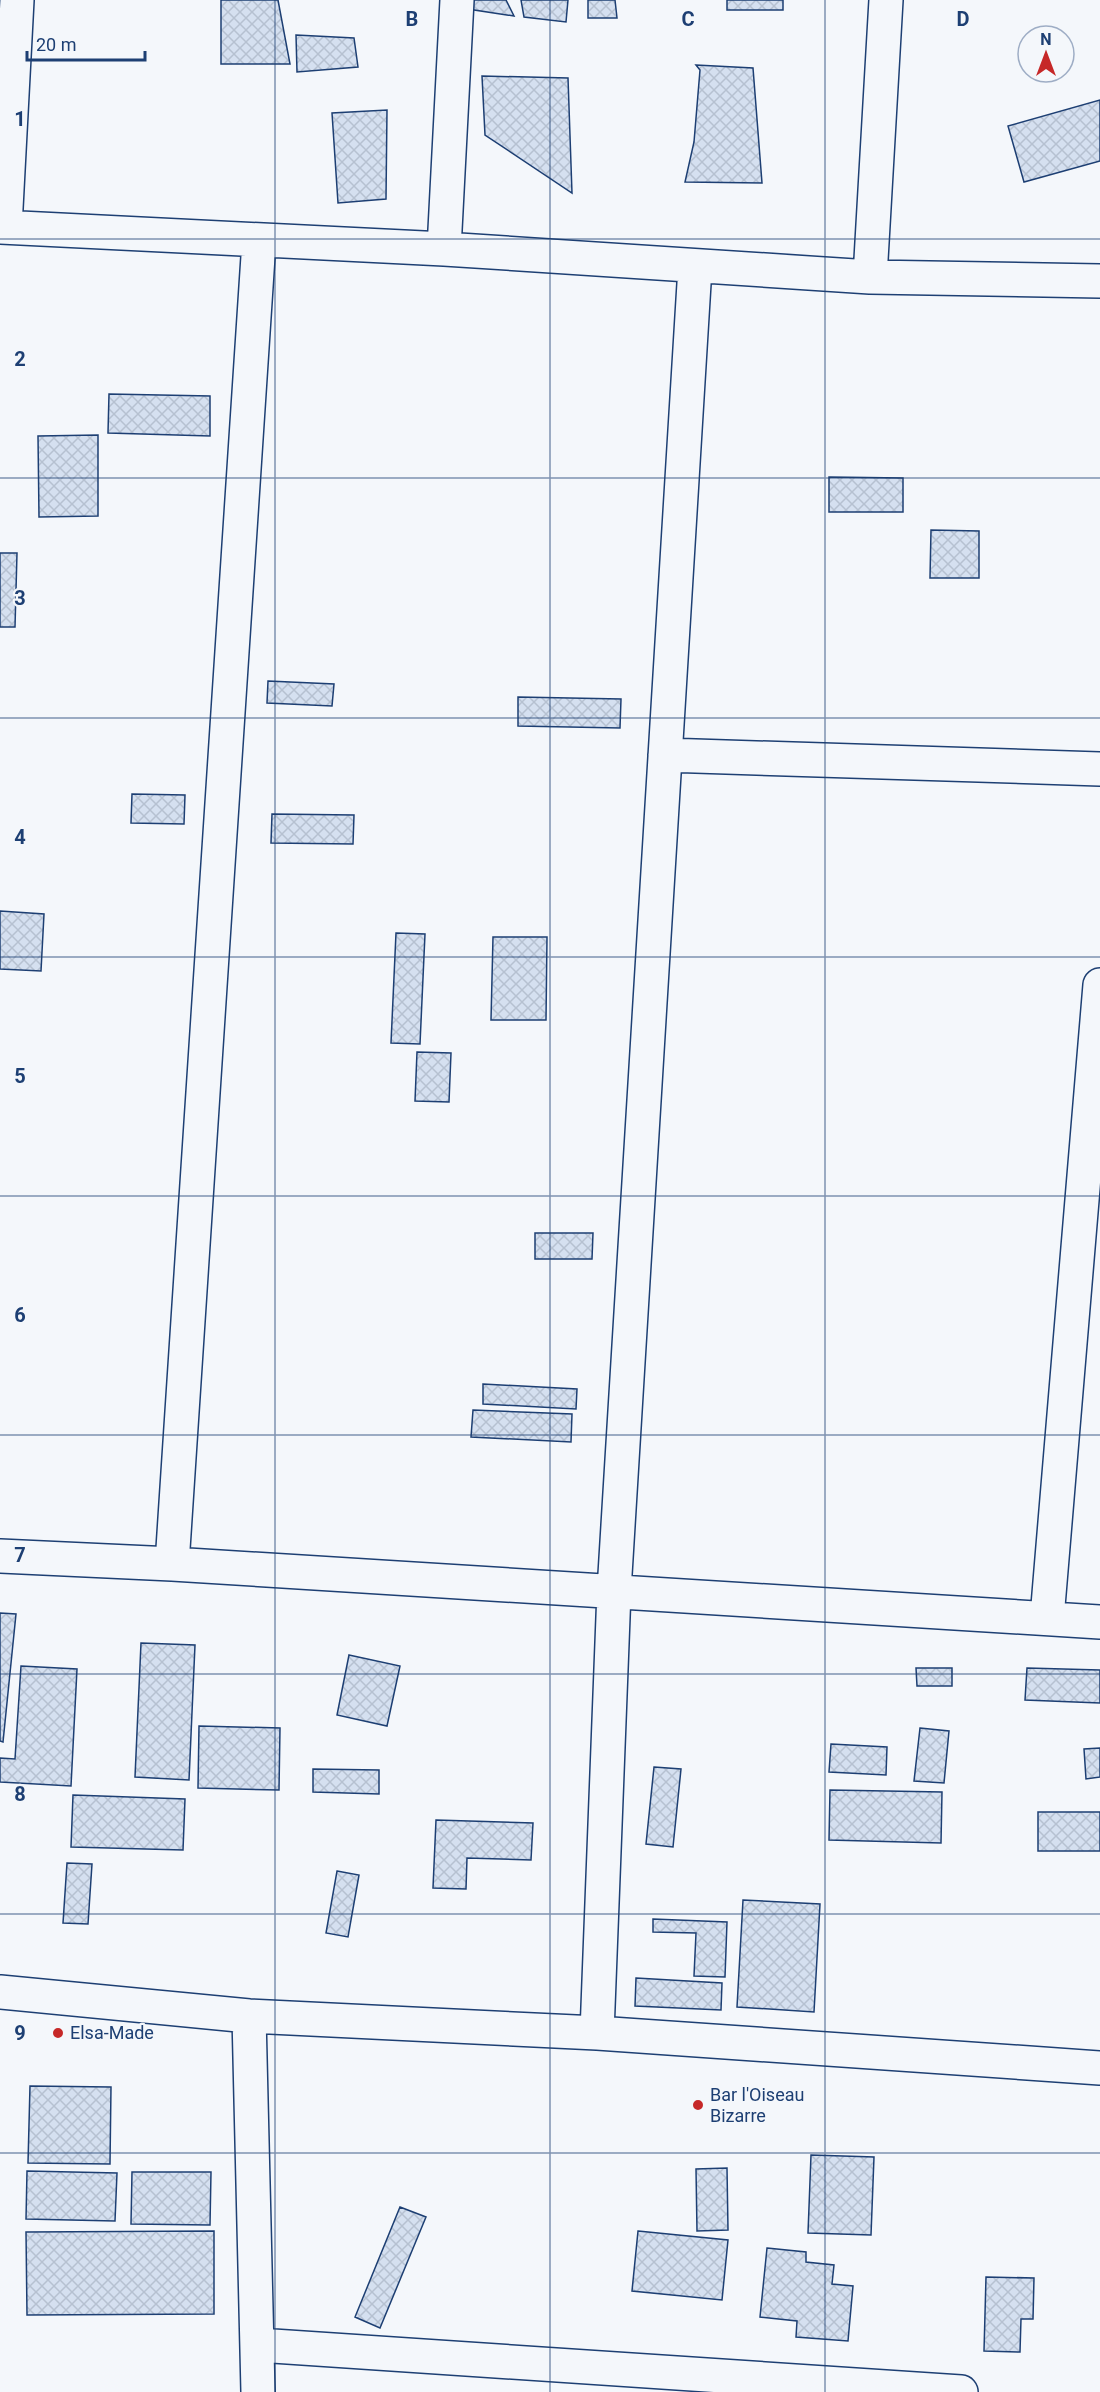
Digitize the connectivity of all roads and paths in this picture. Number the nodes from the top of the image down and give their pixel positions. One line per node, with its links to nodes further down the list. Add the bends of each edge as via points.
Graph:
1 (17, 0): 4 (street)
2 (457, 0): 6 (street)
3 (886, 0): 8 (street)
4 (3, 227): 5 (street)
5 (259, 241): 6 (street); 15 (street)
6 (444, 249): 7 (street)
7 (695, 267): 8 (street); 10 (street)
8 (870, 276): 9 (street)
9 (1100, 281)
10 (665, 755): 11 (street); 16 (street)
11 (1100, 769)
12 (1100, 985): 13 (street)
13 (1092, 1168): 17 (street)
14 (0, 1556): 15 (street)
15 (172, 1564): 16 (street)
16 (614, 1592): 17 (street); 21 (street)
17 (1047, 1618): 18 (street)
18 (1100, 1622)
19 (0, 1992): 20 (street)
20 (249, 2016): 21 (street); 23 (street)
21 (597, 2033): 22 (street)
22 (1100, 2068)
23 (258, 2345): 24 (street); 25 (street)
24 (258, 2392)
25 (961, 2392)

